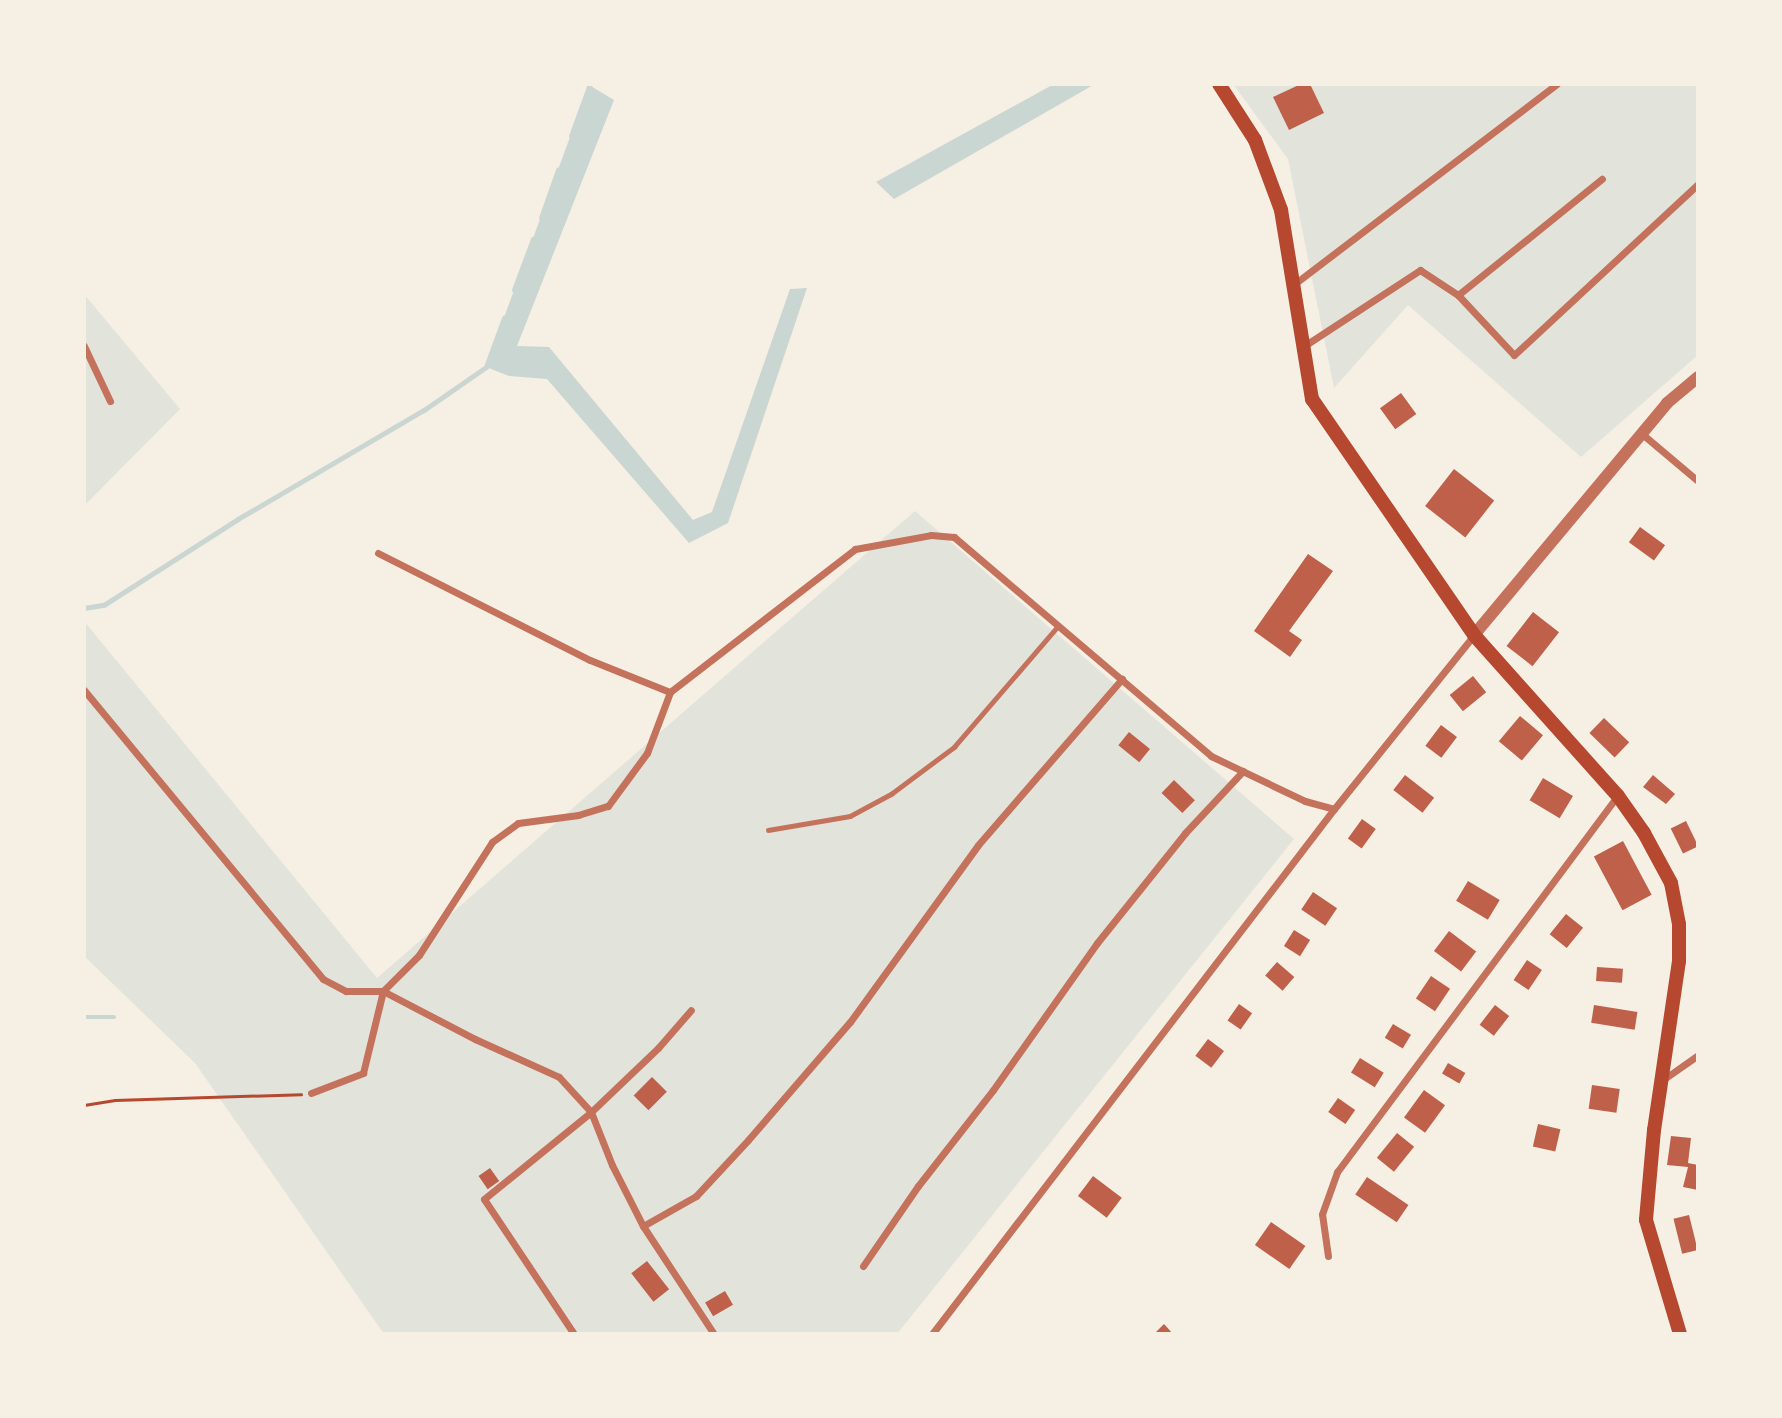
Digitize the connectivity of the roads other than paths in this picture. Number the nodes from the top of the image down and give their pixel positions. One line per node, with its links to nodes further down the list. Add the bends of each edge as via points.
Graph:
1 (1220, 84): 5 (main road, via 1255,140 1281,210)
2 (1558, 84): 5 (street)
3 (1602, 179): 6 (street)
4 (1698, 184): 6 (street, via 1514,355)
5 (1293, 285): 8 (main road)
6 (1458, 295): 8 (street, via 1420,270)
7 (84, 346): 10 (street)
8 (1303, 346): 15 (main road, via 1312,400)
9 (1698, 377): 11 (street)
10 (110, 401)
11 (1641, 433): 12 (street); 15 (street)
12 (1698, 481)
13 (378, 553): 18 (street, via 590,660)
14 (1058, 625): 16 (street); 18 (street, via 954,537 931,536 855,549); 22 (lane, via 954,747 891,794 849,816)
15 (1474, 635): 20 (main road); 21 (street)
16 (1122, 679): 19 (street, via 1211,756); 29 (street, via 978,845 850,1022 748,1140 696,1196)
17 (84, 690): 23 (street, via 323,979 346,990)
18 (670, 692): 23 (street, via 647,752 608,806 517,823 492,842 419,955)
19 (1243, 771): 21 (street); 31 (street, via 1185,833 1097,943)
20 (1618, 796): 26 (main road, via 1671,883 1679,924 1679,961); 30 (street, via 1337,1172 1322,1214)
21 (1334, 809): 34 (street)
22 (768, 830)
23 (383, 990): 27 (street, via 363,1073); 28 (street, via 475,1040 559,1077)
24 (691, 1010): 28 (street)
25 (1698, 1055): 26 (street)
26 (1660, 1081): 35 (main road, via 1646,1220)
27 (311, 1093)
28 (591, 1112): 29 (street); 32 (street, via 484,1199)
29 (643, 1226): 33 (street)
30 (1328, 1256)
31 (863, 1266)
32 (574, 1334)
33 (714, 1334)
34 (932, 1334)
35 (1680, 1334)

